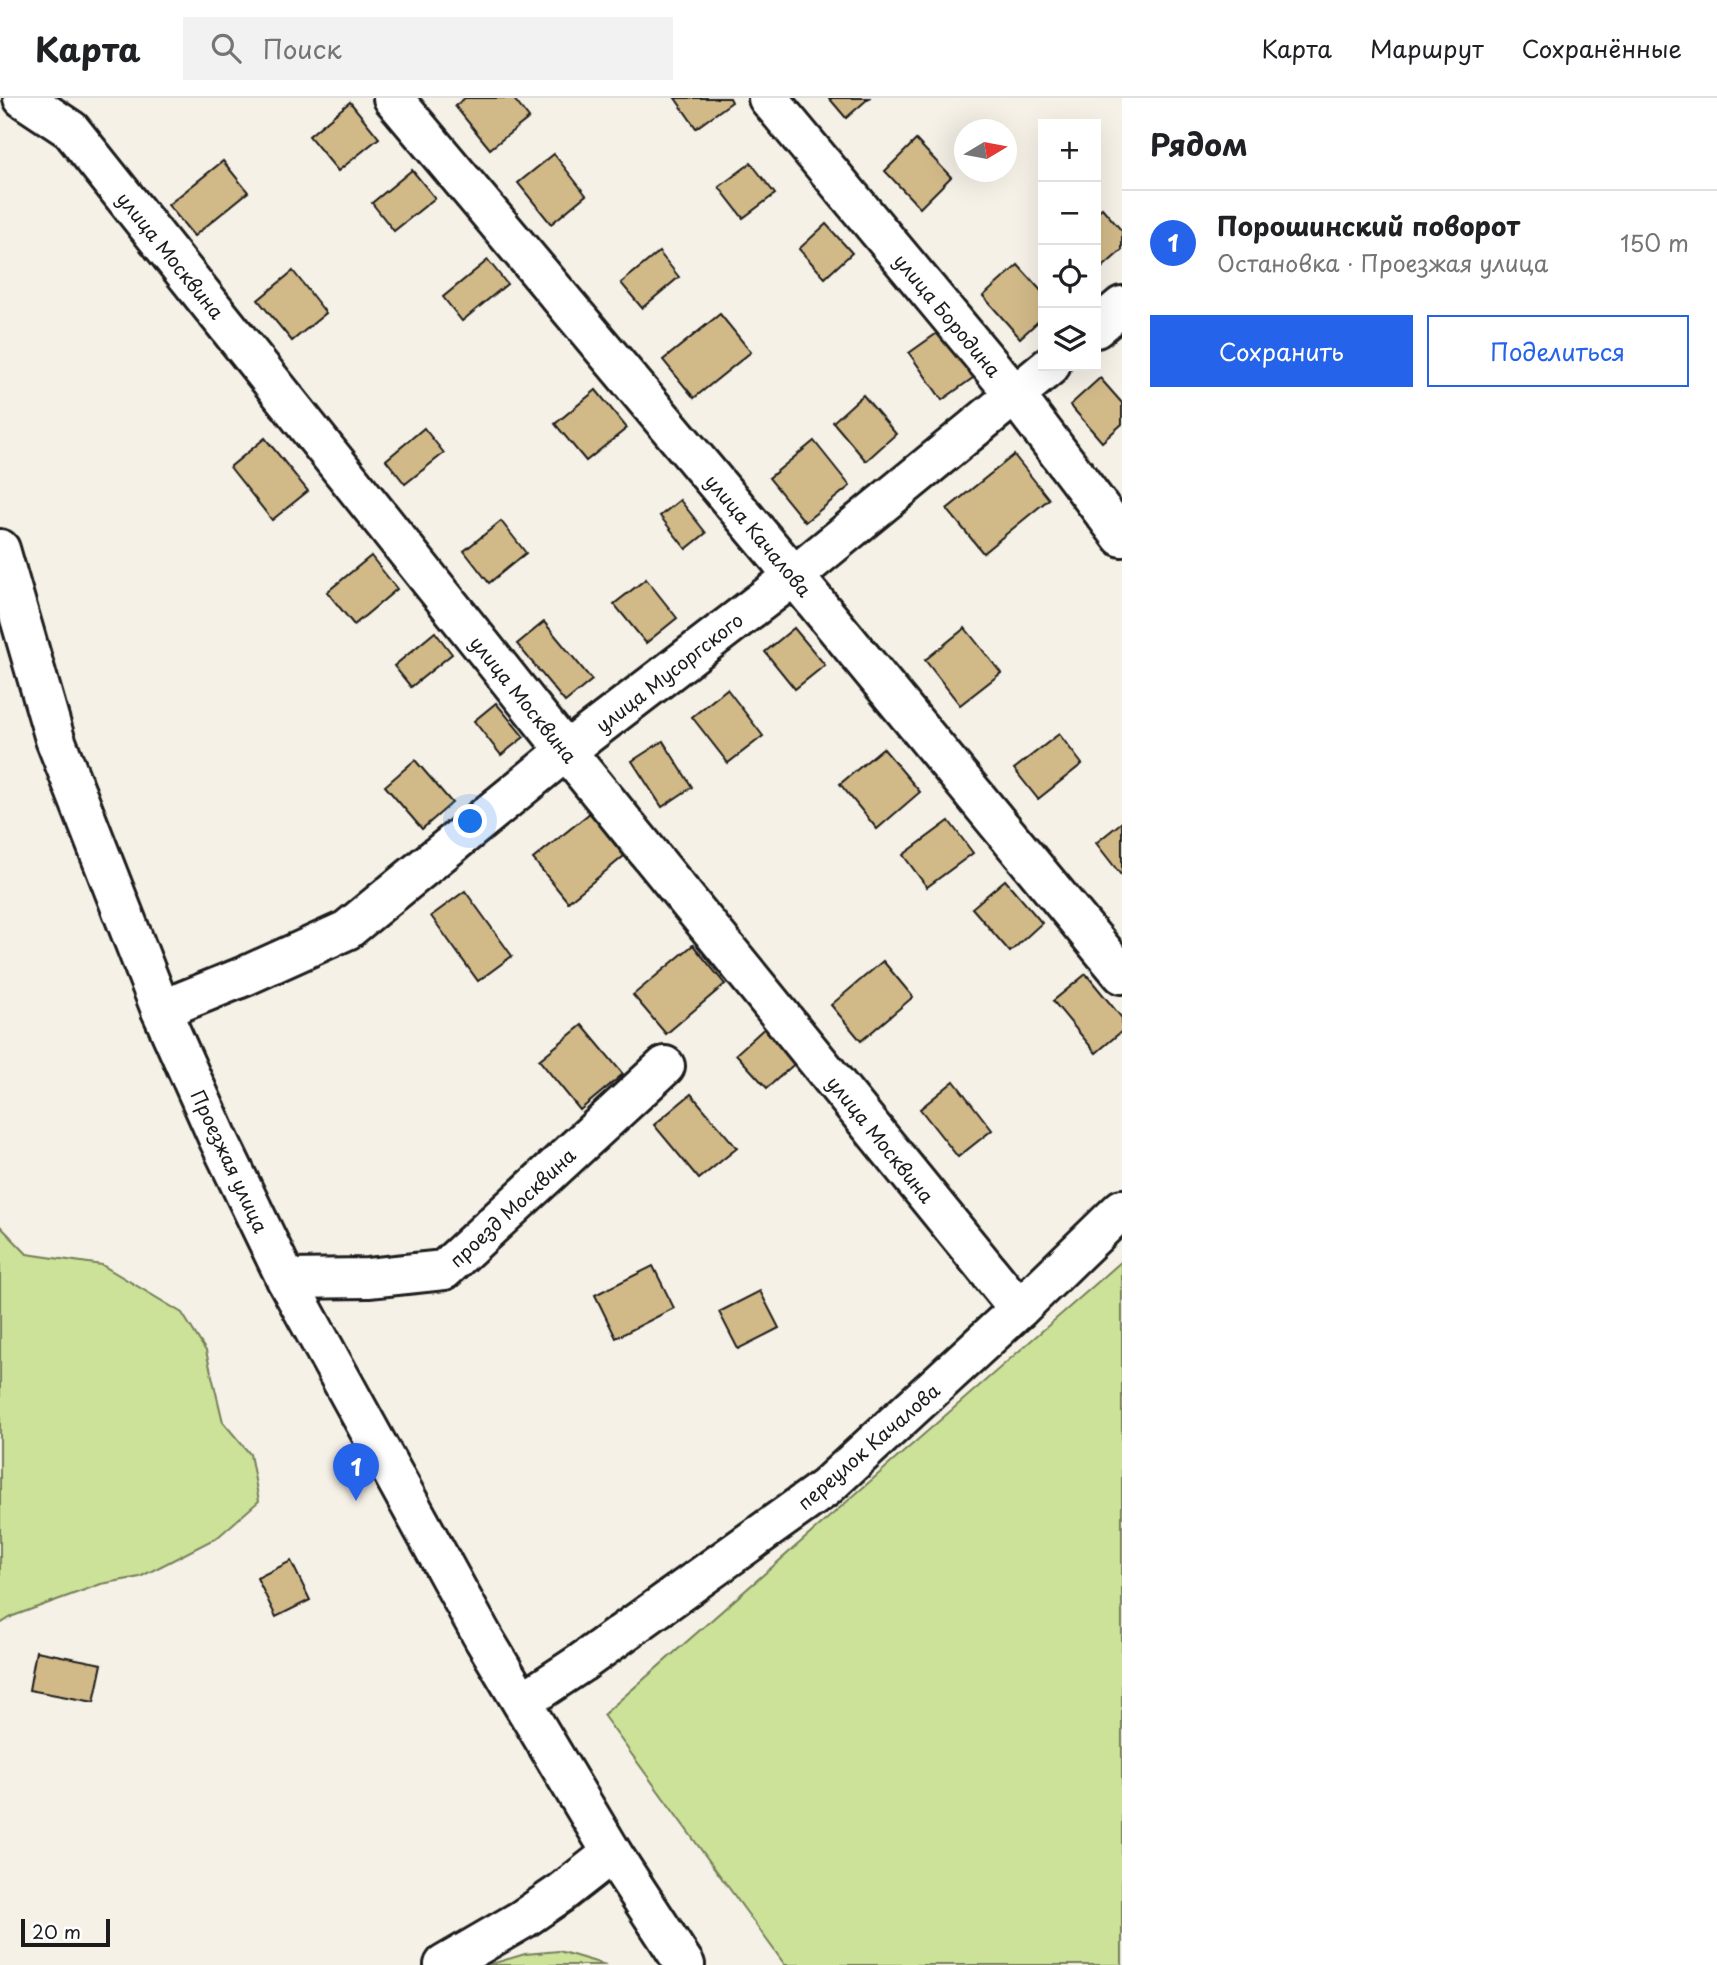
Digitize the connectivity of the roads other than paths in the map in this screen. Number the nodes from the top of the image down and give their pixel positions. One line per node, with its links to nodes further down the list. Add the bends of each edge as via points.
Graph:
1 (23, 98): 11 (street, улица Москвина, via 71,130)
2 (393, 98): 10 (street, улица Качалова)
3 (768, 98): 7 (street, улица Бородина)
4 (1122, 306): 5 (street)
5 (1101, 324)
6 (1044, 371): 7 (street, улица Мусоргского)
7 (1015, 395): 8 (street, улица Бородина); 10 (street, улица Мусоргского)
8 (1122, 537)
9 (0, 549): 13 (street, Проезжая улица, via 55,739)
10 (794, 576): 11 (street, улица Мусоргского); 12 (street, улица Качалова)
11 (566, 751): 13 (street, улица Мусоргского, via 346,930); 17 (street, улица Москвина)
12 (1122, 974)
13 (161, 1010): 16 (street, Проезжая улица)
14 (665, 1066): 16 (street, проезд Москвина, via 444,1270 368,1278)
15 (1122, 1209): 17 (street, переулок Качалова)
16 (286, 1279): 18 (street, Проезжая улица)
17 (1019, 1309): 18 (street, переулок Качалова, via 825,1488)
18 (522, 1702): 19 (street, Проезжая улица)
19 (612, 1853): 20 (street, via 523,1919); 21 (street, Проезжая улица)
20 (444, 1965)
21 (685, 1965)

